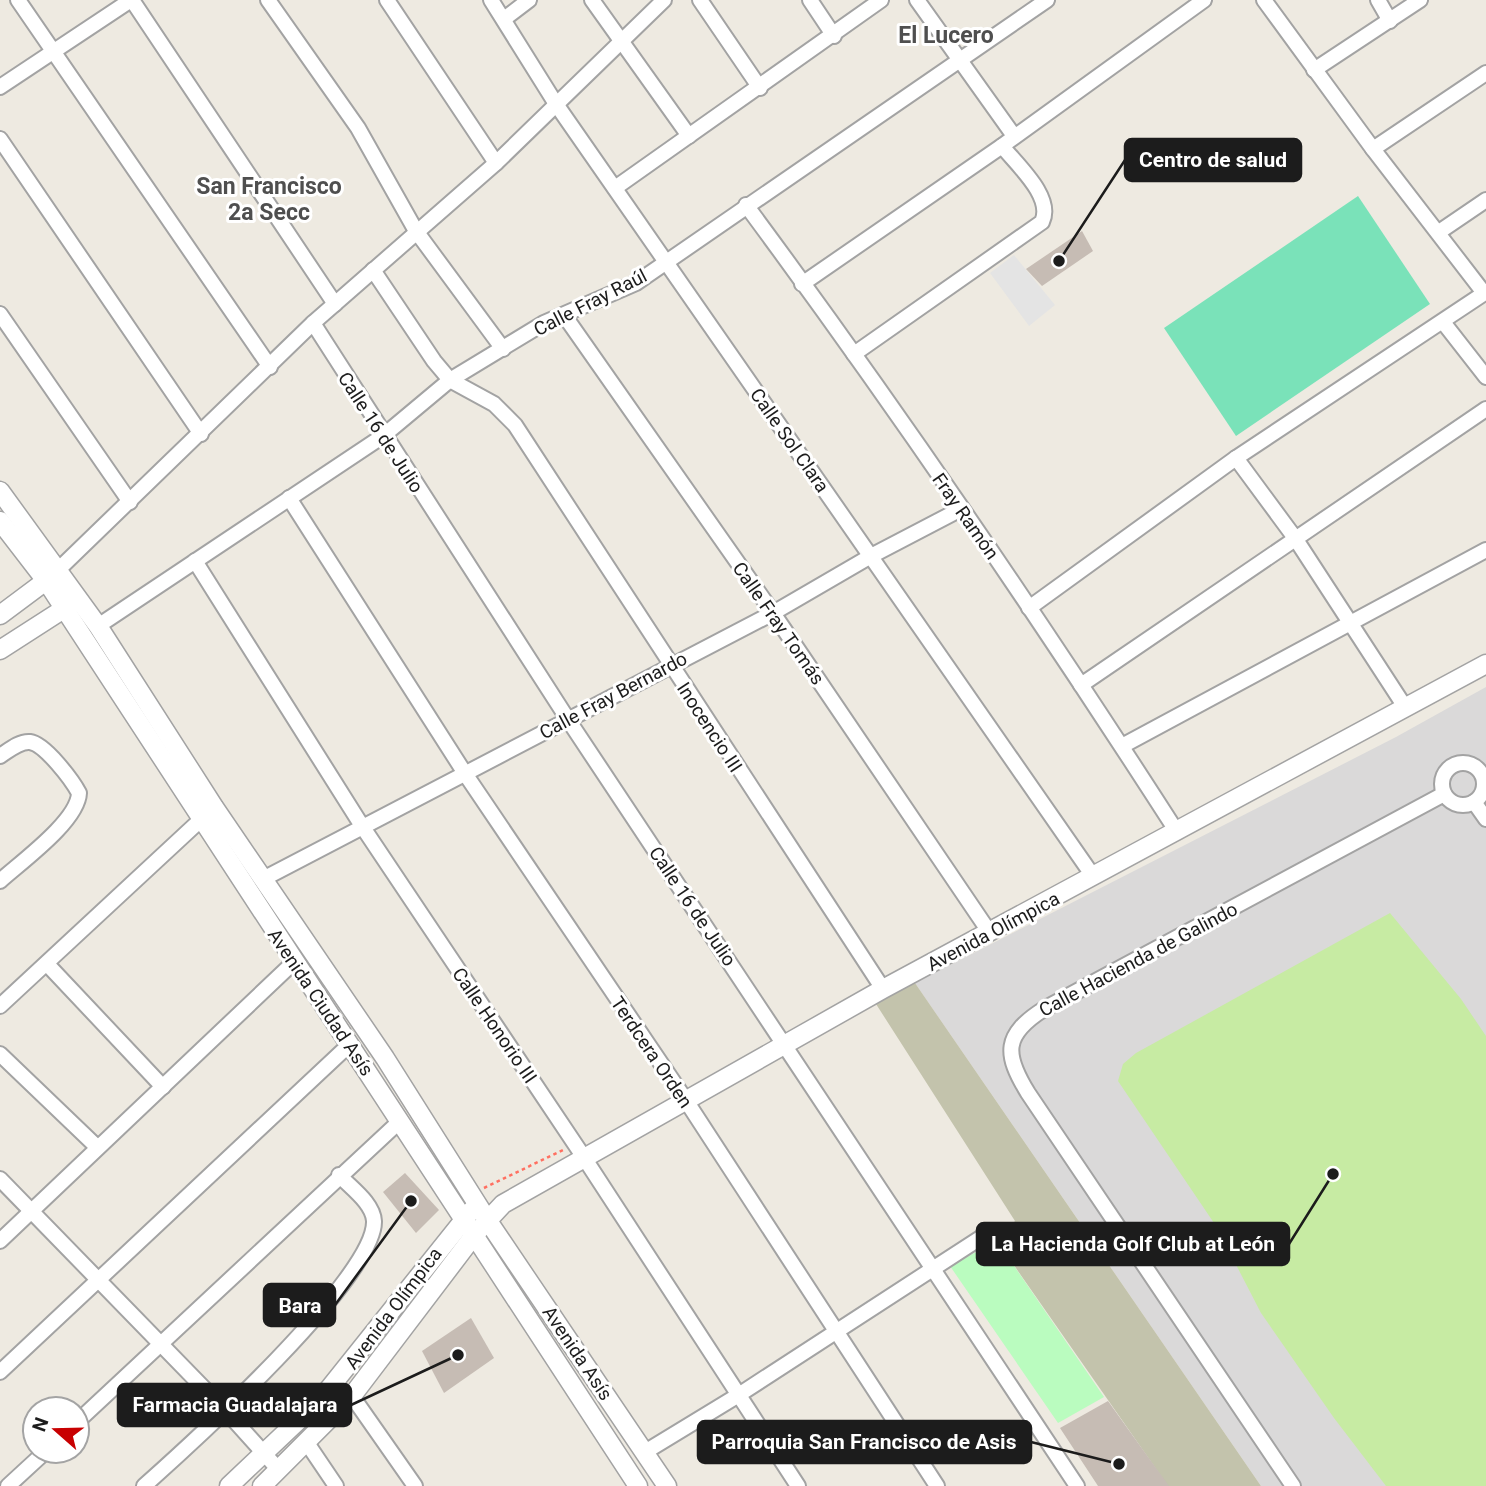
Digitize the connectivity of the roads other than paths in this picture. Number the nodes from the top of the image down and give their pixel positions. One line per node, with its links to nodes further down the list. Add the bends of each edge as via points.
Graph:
1 (18, 0): 22 (street)
2 (131, 0): 22 (street); 43 (street)
3 (268, 0): 37 (street, via 358,128)
4 (387, 0): 33 (street)
5 (491, 0): 18 (street, Calle Sol Clara)
6 (529, 0): 18 (street)
7 (592, 0): 21 (street)
8 (664, 0): 21 (street)
9 (700, 0): 27 (street)
10 (810, 0): 20 (street)
11 (881, 0): 20 (street)
12 (916, 0): 23 (street)
13 (1048, 0): 23 (street, Calle Fray Raúl)
14 (1205, 0): 31 (street)
15 (1264, 0): 24 (street)
16 (1378, 0): 19 (street)
17 (1420, 0): 19 (street)
18 (504, 19): 28 (street, Calle Sol Clara)
19 (1390, 21): 24 (street)
20 (834, 36): 27 (street)
21 (621, 39): 28 (street); 29 (street)
22 (53, 52): 26 (street); 50 (street)
23 (959, 59): 31 (street); 36 (street, Calle Fray Raúl)
24 (1314, 70): 32 (street)
25 (1486, 73): 32 (street)
26 (0, 87)
27 (760, 88): 29 (street)
28 (556, 104): 33 (street); 34 (street, Calle Sol Clara)
29 (689, 136): 34 (street)
30 (0, 139): 54 (street)
31 (1008, 141): 41 (street); 49 (street, via 1044,202 1042,222)
32 (1373, 149): 38 (street)
33 (496, 163): 37 (street)
34 (615, 188): 39 (street, Calle Sol Clara)
35 (1486, 200): 38 (street)
36 (746, 205): 39 (street, Calle Fray Raúl); 41 (street, Fray Ramón)
37 (416, 231): 40 (street); 48 (street)
38 (1439, 232): 42 (street)
39 (665, 262): 45 (street, Calle Fray Raúl, via 636,283); 64 (street, Calle Sol Clara)
40 (373, 270): 43 (street); 52 (street)
41 (802, 284): 49 (street, Fray Ramón)
42 (1485, 292): 46 (street)
43 (334, 304): 47 (street)
44 (0, 314): 59 (street)
45 (564, 315): 48 (street, Calle Fray Raúl); 69 (street, Calle Fray Tomás)
46 (1443, 322): 51 (street); 56 (street)
47 (313, 323): 50 (street); 55 (street, Calle 16 de Julio)
48 (503, 349): 52 (street, Calle Fray Raúl)
49 (854, 354): 60 (street, Fray Ramón)
50 (270, 367): 54 (street)
51 (1486, 377)
52 (450, 380): 55 (street, Calle Fray Raúl); 75 (street, Inocencio III, via 494,404 515,425)
53 (1486, 409): 62 (street)
54 (201, 434): 59 (street)
55 (383, 436): 58 (street, Calle Fray Raúl); 78 (street, Calle 16 de Julio)
56 (1236, 458): 62 (street); 68 (street)
57 (0, 491): 66 (street, Avenida Ciudad Asís)
58 (289, 498): 65 (street, Calle Fray Raúl); 82 (street, Terdcera Orden)
59 (130, 502): 66 (street)
60 (961, 509): 64 (street, Calle Fray Bernardo); 68 (street, Fray Ramón)
61 (0, 521): 66 (street, Avenida Ciudad Asís)
62 (1295, 538): 71 (street); 76 (street)
63 (1486, 550): 71 (street)
64 (871, 556): 69 (street, Calle Fray Bernardo); 90 (street, Calle Sol Clara)
65 (195, 561): 72 (street, Calle Fray Raúl); 88 (street, Calle Honorio III)
66 (53, 575): 67 (street, Avenida Ciudad Asís); 70 (street)
67 (72, 604): 72 (street, Avenida Ciudad Asís); 73 (street); 87 (street, Avenida Ciudad Asís)
68 (1029, 608): 76 (street, Fray Ramón)
69 (773, 613): 75 (street, Calle Fray Bernardo); 93 (street, Calle Fray Tomás)
70 (0, 615)
71 (1349, 622): 77 (street); 79 (street)
72 (98, 626): 85 (street, Avenida Ciudad Asís)
73 (0, 650)
74 (1486, 664): 77 (street, Avenida Olímpica)
75 (669, 665): 78 (street, Calle Fray Bernardo); 96 (street, Inocencio III)
76 (1081, 685): 79 (street, Fray Ramón)
77 (1405, 707): 89 (street, Avenida Olímpica)
78 (567, 718): 82 (street, Calle Fray Bernardo); 99 (street, Calle 16 de Julio)
79 (1122, 746): 89 (street, Fray Ramón)
80 (0, 757): 92 (street, via 23,743 38,745 79,793 75,811)
81 (1484, 774): 83 (street, via 1466,763 1453,765 1442,781); 84 (street, via 1484,787)
82 (466, 775): 88 (street, Calle Fray Bernardo); 102 (street, Terdcera Orden)
83 (1444, 794): 84 (street, via 1460,805); 138 (street, Calle Hacienda de Galindo, via 1044,1009 1016,1031 1011,1045 1010,1059 1028,1093)
84 (1474, 802): 86 (street)
85 (214, 807): 87 (street); 91 (street, Avenida Ciudad Asís)
86 (1486, 819)
87 (201, 821): 94 (street, Avenida Ciudad Asís); 95 (street)
88 (362, 826): 91 (street, Calle Fray Bernardo); 105 (street, Calle Honorio III)
89 (1177, 832): 90 (street, Avenida Olímpica)
90 (1093, 876): 93 (street, Avenida Olímpica)
91 (263, 879): 110 (street, Avenida Ciudad Asís, via 386,1058)
92 (0, 881)
93 (990, 933): 96 (street, Avenida Olímpica)
94 (294, 962): 98 (street, Avenida Ciudad Asís); 101 (street)
95 (47, 964): 97 (street); 101 (street)
96 (883, 989): 99 (street, Avenida Olímpica)
97 (0, 1006)
98 (349, 1045): 103 (street, Avenida Ciudad Asís); 114 (street)
99 (786, 1046): 102 (street, Avenida Olímpica); 113 (street, Calle 16 de Julio)
100 (0, 1054): 104 (street)
101 (163, 1087): 104 (street)
102 (685, 1099): 105 (street, Avenida Olímpica); 115 (street, Terdcera Orden)
103 (400, 1121): 106 (street); 109 (street, Avenida Ciudad Asís)
104 (97, 1147): 108 (street)
105 (583, 1156): 110 (street, Avenida Olímpica); 119 (street, Calle Honorio III)
106 (339, 1175): 116 (street); 121 (street, via 370,1208 374,1219 370,1241 312,1322)
107 (0, 1179): 108 (street)
108 (32, 1211): 112 (street); 114 (street)
109 (463, 1217): 110 (street, Avenida Olímpica); 124 (street, Avenida Olímpica, via 353,1362)
110 (481, 1220): 118 (street, Avenida Olímpica); 123 (street, Avenida Asís); 133 (street, Avenida Ciudad Asís)
111 (988, 1233): 113 (street)
112 (0, 1241)
113 (930, 1268): 115 (street); 137 (street, Calle 16 de Julio)
114 (96, 1279): 116 (street); 117 (street)
115 (834, 1332): 119 (street); 136 (street, Terdcera Orden)
116 (160, 1343): 120 (street); 121 (street)
117 (0, 1372)
118 (352, 1396): 122 (street, Avenida Olímpica); 132 (street)
119 (737, 1396): 123 (street); 135 (street, Calle Honorio III)
120 (91, 1409)
121 (225, 1410): 124 (street); 128 (street)
122 (307, 1443): 126 (street, Avenida Olímpica); 131 (street)
123 (645, 1452): 134 (street, Avenida Asís)
124 (265, 1453): 126 (street); 129 (street, Avenida Olímpica)
125 (33, 1465): 127 (street)
126 (279, 1470): 130 (street, Avenida Olímpica)
127 (17, 1483)
128 (144, 1486)
129 (229, 1486)
130 (262, 1486)
131 (336, 1486)
132 (415, 1486)
133 (638, 1486)
134 (667, 1486)
135 (798, 1486)
136 (937, 1486)
137 (1077, 1486)
138 (1293, 1486)

